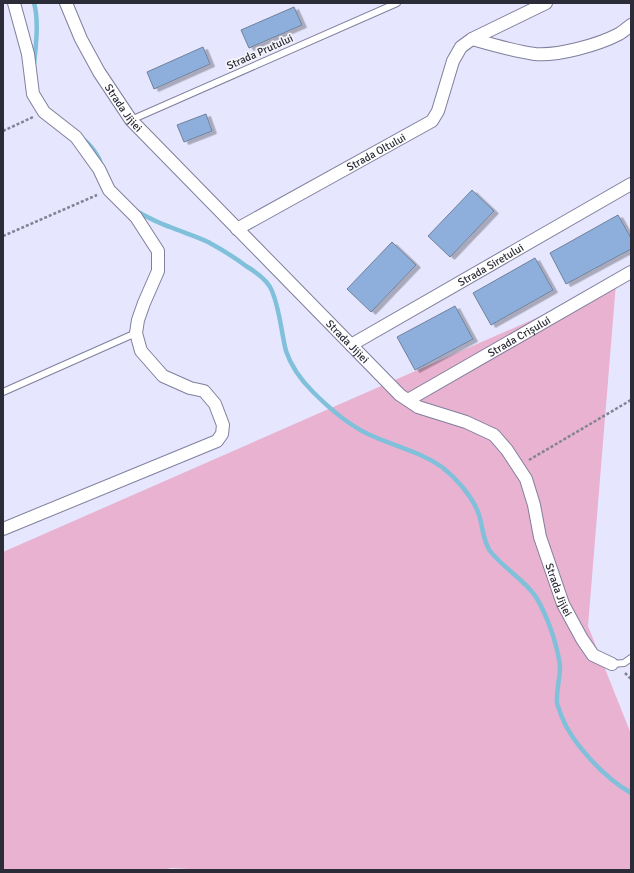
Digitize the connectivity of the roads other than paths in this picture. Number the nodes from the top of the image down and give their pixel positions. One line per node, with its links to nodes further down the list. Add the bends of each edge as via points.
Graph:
1 (14, 3): 11 (street, via 28,54 33,94 44,112 76,137 99,169 109,190 136,217 158,251 158,271 144,303)
2 (66, 3): 7 (street, Strada Jijiei, via 81,39 99,72)
3 (396, 3): 7 (lane, Strada Prutului)
4 (546, 3): 6 (street, Strada Oltului)
5 (631, 25): 6 (street, via 619,34 597,44 558,53 529,53)
6 (472, 38): 9 (street, Strada Oltului, via 461,47 453,61 438,111 432,121)
7 (131, 120): 9 (street, Strada Jijiei)
8 (631, 184): 12 (street, Strada Siretului)
9 (237, 229): 12 (street, Strada Jijiei)
10 (631, 272): 14 (street, Strada Crișului)
11 (136, 333): 13 (lane); 15 (street, via 141,351 163,376 204,391 215,404 223,425 218,441)
12 (351, 345): 14 (street, Strada Jijiei)
13 (3, 392)
14 (408, 400): 17 (street, Strada Jijiei, via 418,407 466,422 494,435 507,450 526,479 540,537 562,604 592,655)
15 (3, 529)
16 (631, 658): 17 (lane, via 624,663)
17 (612, 664)

